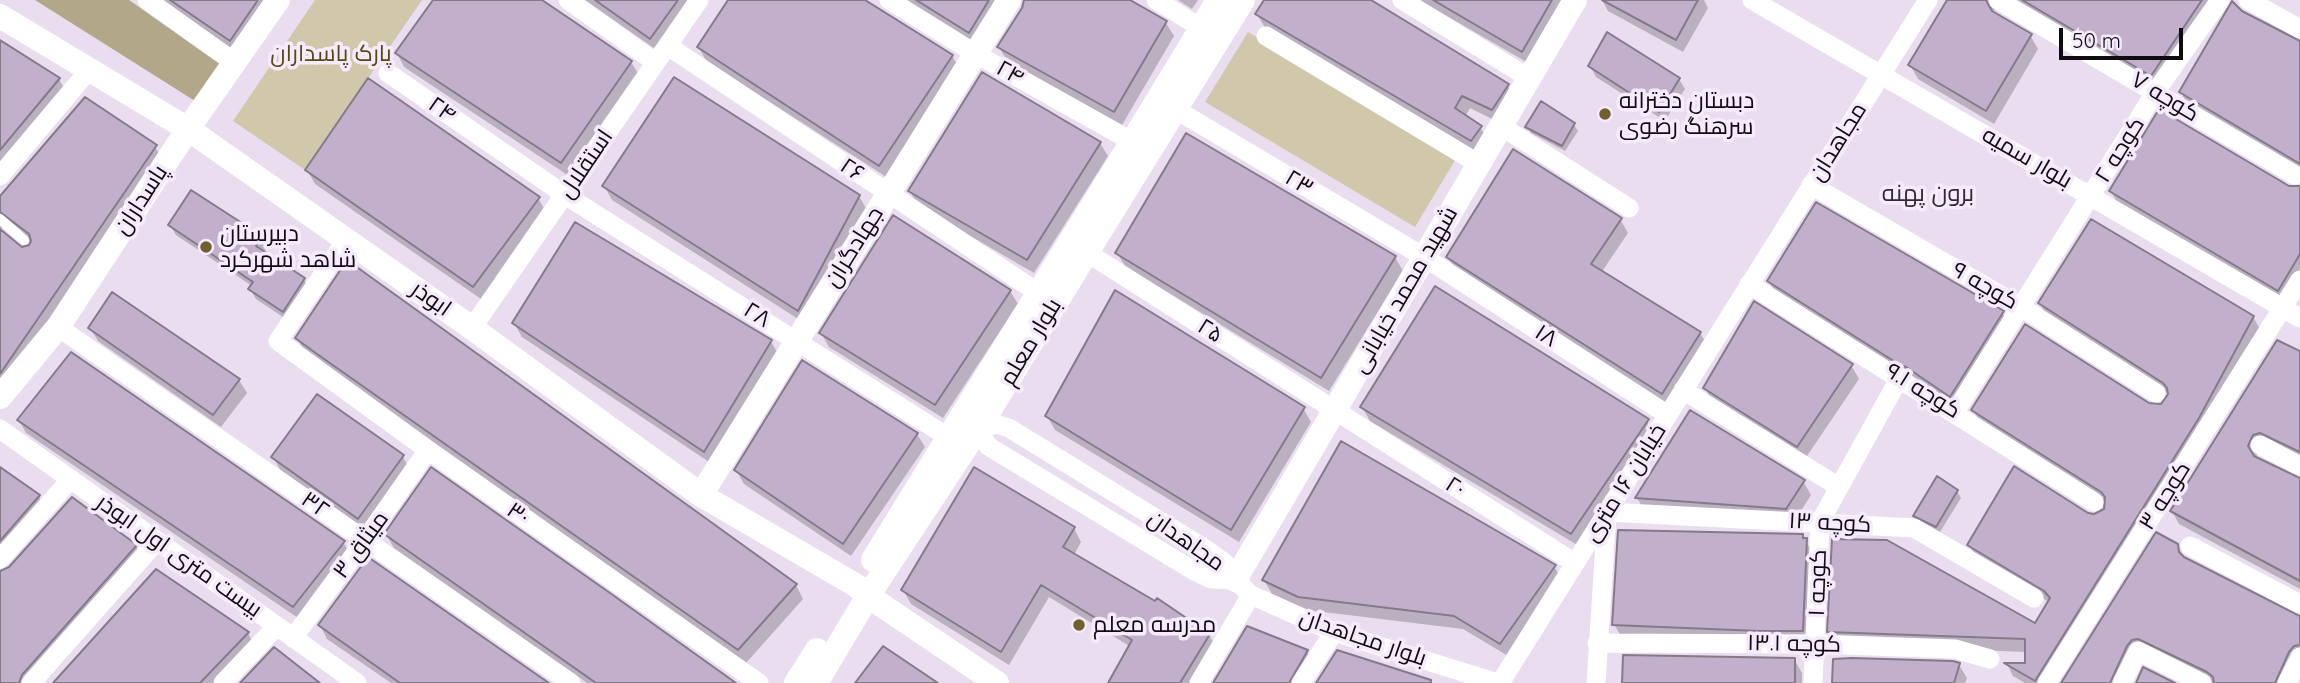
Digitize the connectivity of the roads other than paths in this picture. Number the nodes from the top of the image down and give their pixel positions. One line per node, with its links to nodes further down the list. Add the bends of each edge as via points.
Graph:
1 (147, 0): 23 (street)
2 (278, 0): 23 (street, پاسداران)
3 (568, 0): 24 (street)
4 (699, 0): 21 (street, استقلال)
5 (889, 0): 22 (street, ۲۴)
6 (1009, 0): 22 (street, جهادگران)
7 (1156, 0): 18 (street)
8 (1218, 0): 18 (street, بلوار معلم)
9 (1242, 0): 27 (street, بلوار معلم)
10 (1402, 0): 29 (street)
11 (1575, 0): 29 (street, شهید محمد خیابانی)
12 (1752, 0): 28 (street, بلوار سمیه)
13 (1928, 0): 28 (street, مجاهدان)
14 (1998, 0): 30 (street, کوچه ۷)
15 (2220, 0): 30 (street, کوچه ۲)
16 (2248, 0): 19 (street)
17 (0, 16): 25 (street, ابوذر)
18 (1201, 28): 27 (street, بلوار معلم)
19 (2300, 29)
20 (1266, 36): 35 (street)
21 (668, 46): 24 (street, استقلال); 39 (street, ۲۶)
22 (976, 54): 34 (street, ۲۴); 39 (street, جهادگران)
23 (234, 62): 33 (street, پاسداران)
24 (655, 62): 40 (street, استقلال)
25 (89, 70): 33 (street, ابوذر); 37 (street)
26 (388, 73): 40 (street, ۲۴)
27 (1184, 75): 31 (street, بلوار معلم); 34 (street, بلوار معلم)
28 (1880, 75): 38 (street, مجاهدان); 41 (street, بلوار سمیه)
29 (1529, 78): 32 (street, شهید محمد خیابانی)
30 (2156, 92): 36 (street, کوچه ۷); 41 (street, کوچه ۲)
31 (1175, 109): 46 (street, بلوار معلم); 47 (street, ۲۳)
32 (1501, 126): 35 (street, شهید محمد خیابانی); 42 (street)
33 (188, 129): 45 (street, ابوذر); 53 (street, پاسداران)
34 (1133, 142): 50 (street, بلوار معلم)
35 (1479, 164): 47 (street, شهید محمد خیابانی)
36 (2295, 175)
37 (0, 176)
38 (1811, 185): 49 (street, مجاهدان); 51 (street, کوچه ۹)
39 (887, 194): 50 (street, ۲۶); 55 (street, جهادگران)
40 (565, 195): 54 (street, استقلال); 55 (street, ۲۸)
41 (2092, 196): 51 (street); 52 (street, بلوار سمیه)
42 (1629, 208)
43 (0, 219): 44 (lane)
44 (24, 240)
45 (346, 240): 54 (street, ابوذر); 66 (street, ۳۰, via 278,341)
46 (1086, 252): 60 (street, ۲۵); 63 (street, بلوار معلم)
47 (1424, 257): 60 (street, شهید محمد خیابانی); 62 (street, ۱۸)
48 (2300, 280): 52 (street, کوچه ۳)
49 (1749, 284): 56 (street, کوچه ۹.۱); 57 (street, خیابان ۱۶ متری)
50 (1037, 292): 63 (street, بلوار معلم)
51 (2021, 307): 58 (street, کوچه ۹); 61 (street)
52 (2292, 314): 102 (street, کوچه ۳)
53 (58, 327): 59 (street, پاسداران); 74 (street, ۳۲)
54 (472, 328): 70 (street, ابوذر)
55 (796, 340): 63 (street, ۲۸); 70 (street, جهادگران)
56 (1900, 377): 61 (street, کوچه ۹.۱); 69 (street, کوچه ۱)
57 (1683, 390): 62 (street, خیابان ۱۶ متری); 69 (street)
58 (2156, 393)
59 (0, 397)
60 (1335, 410): 78 (street, ۲۰); 79 (street, شهید محمد خیابانی)
61 (1955, 412): 71 (street, کوچه ۹.۱)
62 (1668, 415): 72 (street, خیابان ۱۶ متری)
63 (962, 427): 79 (street, مجاهدان, via 1194,571); 79 (street, مجاهدان, via 996,424 1010,428 1225,562); 80 (street, بلوار معلم)
64 (0, 429): 68 (street, بیست متری اول ابوذر)
65 (2260, 445): 67 (street)
66 (428, 450): 74 (street, میثاق ۳); 93 (street, ۳۰)
67 (2300, 466)
68 (71, 479): 75 (street, بیست متری اول ابوذر); 77 (street)
69 (1839, 487): 73 (street, کوچه ۱)
70 (701, 495): 80 (street, ابوذر)
71 (2094, 502)
72 (1607, 512): 73 (street, کوچه ۱۳); 78 (street, خیابان ۱۶ متری); 85 (street)
73 (1819, 522): 81 (street, کوچه ۱۳, via 1914,528); 86 (street, کوچه ۱)
74 (365, 540): 83 (street, میثاق ۳); 92 (street, ۳۲)
75 (158, 541): 83 (street, بیست متری اول ابوذر); 89 (street)
76 (2190, 546): 82 (street)
77 (0, 559)
78 (1575, 563): 99 (street, خیابان ۱۶ متری)
79 (1243, 588): 84 (street, بلوار مجاهدان); 97 (street)
80 (863, 591): 94 (street, بلوار معلم); 95 (street, بلوار معلم); 96 (street, ابوذر)
81 (2034, 598)
82 (2300, 604)
83 (285, 632): 90 (street, میثاق ۳); 91 (street, بیست متری اول ابوذر)
84 (1334, 632): 98 (street); 99 (street, بلوار مجاهدان)
85 (1597, 643): 86 (street, کوچه ۱۳.۱); 100 (street)
86 (1816, 644): 88 (street, کوچه ۱۳.۱, via 1955,649); 101 (street, کوچه ۱)
87 (2300, 657): 105 (street)
88 (1990, 659)
89 (31, 683)
90 (223, 683)
91 (357, 683)
92 (572, 683)
93 (759, 683)
94 (796, 683)
95 (816, 683)
96 (997, 683)
97 (1199, 683)
98 (1301, 683)
99 (1499, 683)
100 (1595, 683)
101 (1813, 683)
102 (2047, 683)
103 (2122, 683): 104 (street, via 2138,651)
104 (2202, 683)
105 (2287, 683)

